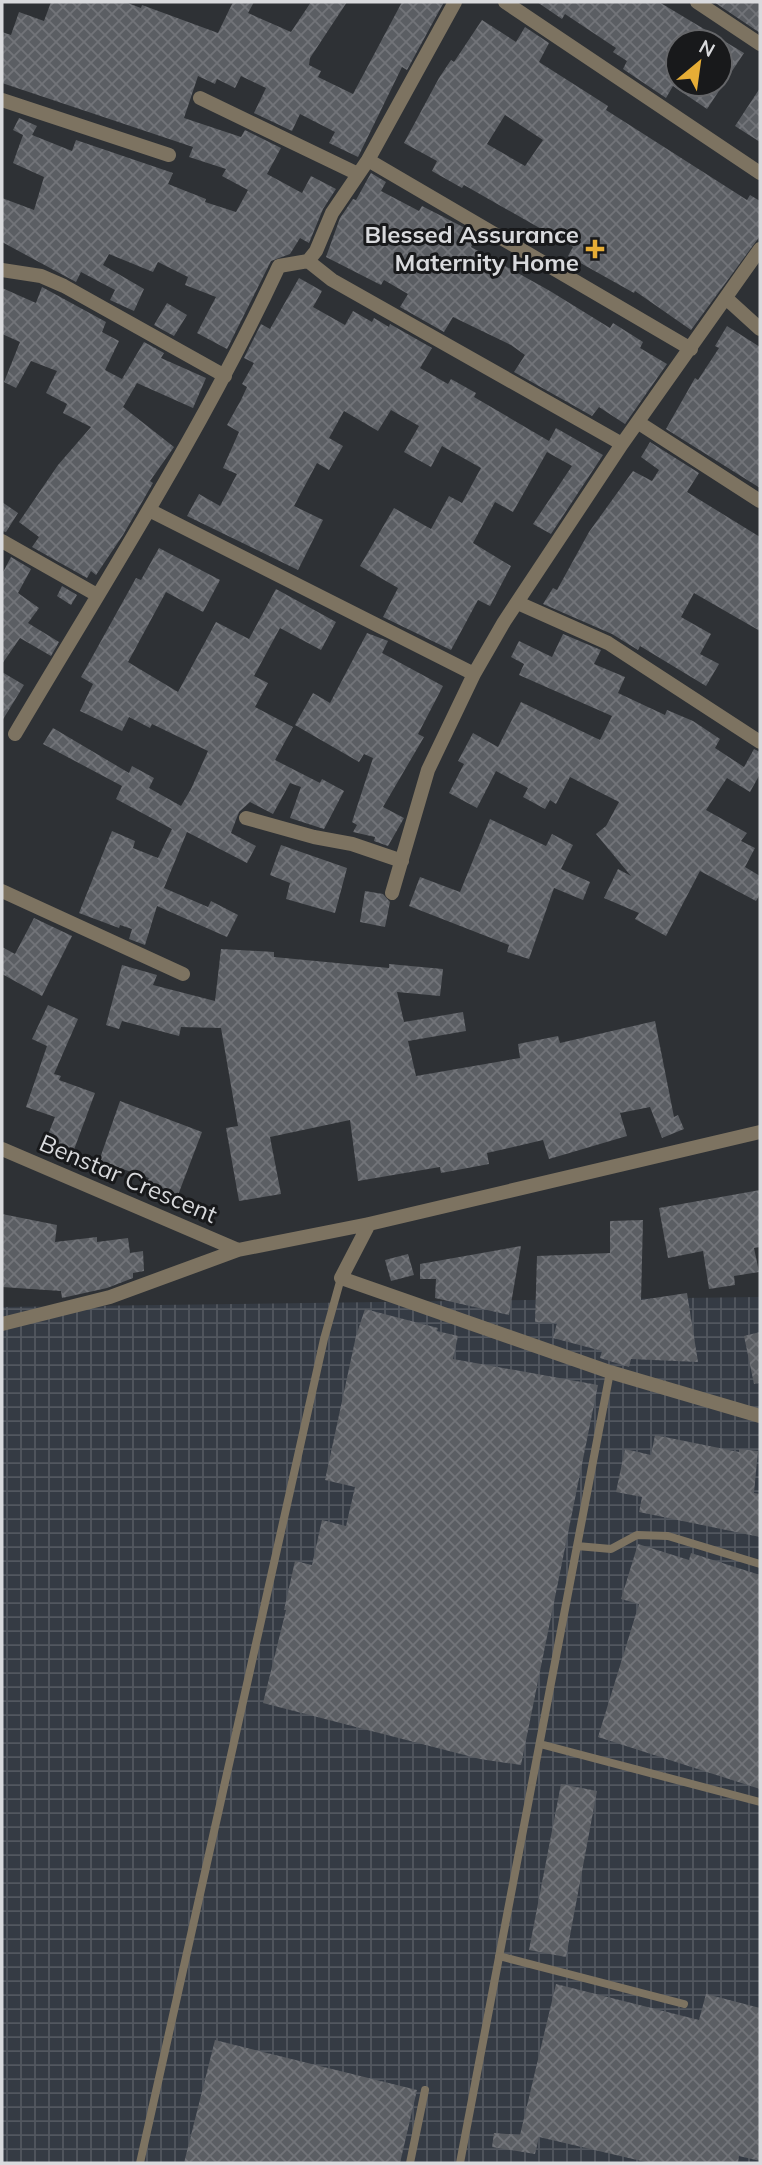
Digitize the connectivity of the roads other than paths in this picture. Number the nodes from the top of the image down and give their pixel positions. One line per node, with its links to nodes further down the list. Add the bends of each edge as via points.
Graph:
1 (455, 2): 8 (street)
2 (505, 2): 9 (street)
3 (697, 2): 4 (street)
4 (760, 44)
5 (200, 99): 10 (street)
6 (2, 100): 7 (street)
7 (169, 155)
8 (368, 160): 10 (street); 16 (street)
9 (760, 173)
10 (358, 174): 12 (street)
11 (760, 249): 14 (street)
12 (308, 261): 17 (street, via 279,266); 19 (street, via 332,280)
13 (2, 270): 17 (street, via 41,276 64,286)
14 (727, 299): 15 (street); 16 (street)
15 (760, 329)
16 (691, 349): 18 (street)
17 (225, 376): 21 (street)
18 (639, 422): 19 (street); 20 (street)
19 (622, 444): 24 (street)
20 (760, 501)
21 (151, 511): 23 (street); 25 (street)
22 (2, 541): 23 (street)
23 (97, 595): 26 (street)
24 (518, 603): 25 (street); 27 (street, via 608,643)
25 (474, 674): 29 (street, via 428,770)
26 (15, 734)
27 (760, 742)
28 (246, 818): 29 (street)
29 (402, 861): 31 (street)
30 (2, 891): 32 (street)
31 (392, 893)
32 (183, 974)
33 (760, 1132): 35 (street)
34 (2, 1149): 36 (street, Benstar Crescent)
35 (369, 1224): 36 (street); 37 (street)
36 (238, 1250): 38 (street, via 110,1297)
37 (341, 1278): 39 (street); 48 (lane)
38 (2, 1324)
39 (610, 1372): 40 (street); 41 (lane)
40 (760, 1416)
41 (577, 1546): 42 (lane, via 611,1549 637,1535 668,1536); 43 (lane)
42 (760, 1564)
43 (540, 1744): 44 (lane); 45 (lane)
44 (760, 1802)
45 (499, 1956): 46 (lane); 50 (lane)
46 (684, 2004)
47 (425, 2090): 49 (lane)
48 (140, 2163)
49 (410, 2163)
50 (460, 2163)

